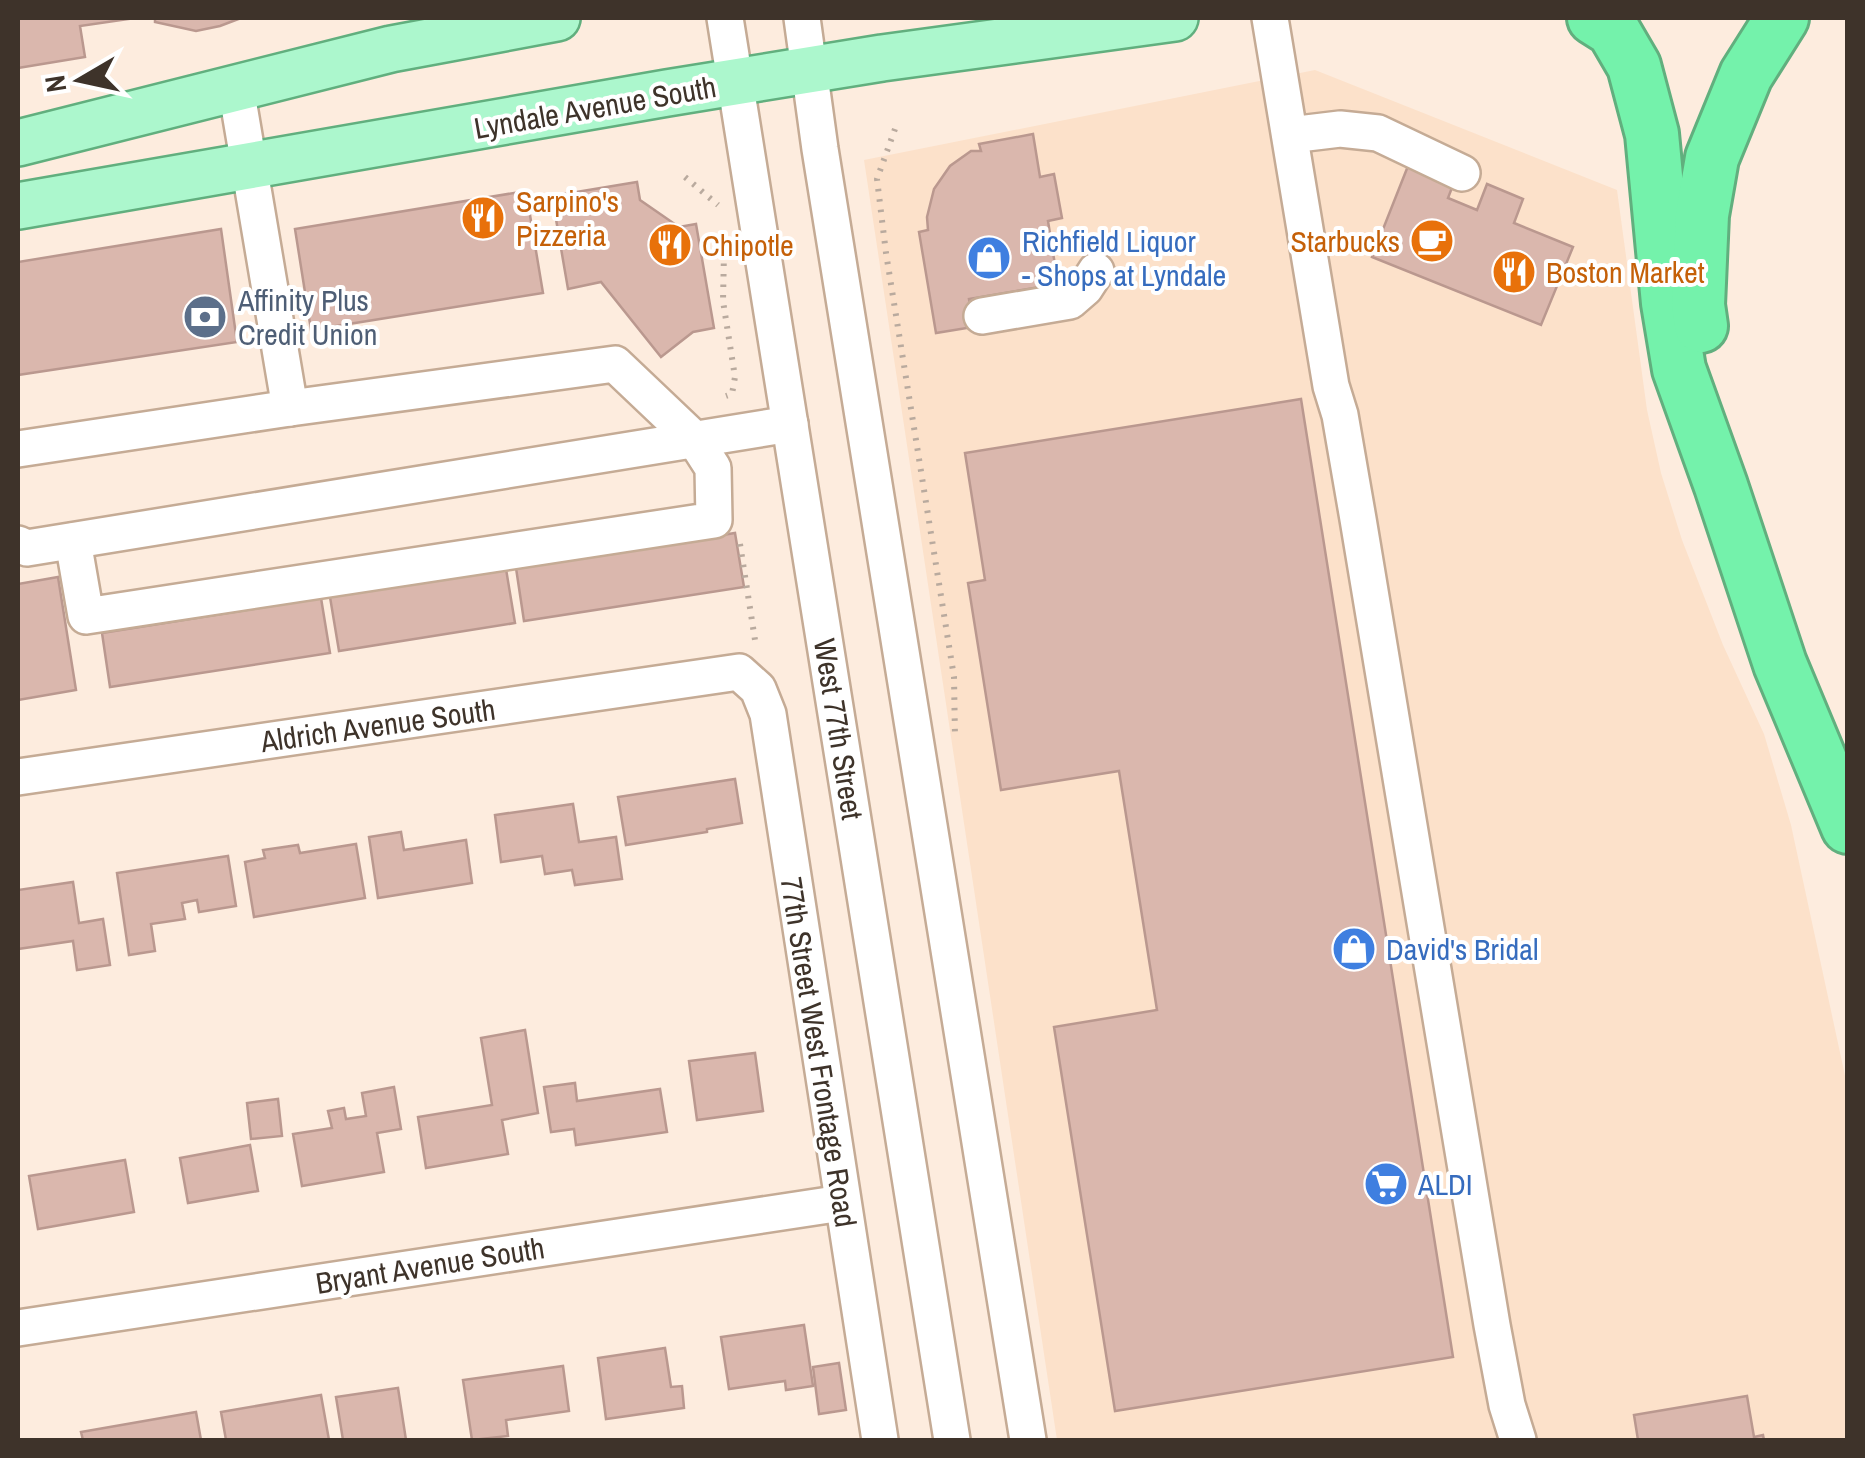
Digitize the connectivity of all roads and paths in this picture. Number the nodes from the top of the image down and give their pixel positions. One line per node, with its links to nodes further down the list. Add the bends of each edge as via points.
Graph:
1 (557, 18): 10 (main road, via 391,48)
2 (726, 18): 9 (street, West 77th Street)
3 (802, 18): 8 (street)
4 (1175, 18): 8 (main road, Lyndale Avenue South)
5 (1270, 18): 12 (street)
6 (1594, 18): 27 (highway, via 1613,30 1642,94 1679,369)
7 (1782, 18): 27 (highway, via 1746,75 1712,158 1702,215 1698,305)
8 (809, 72): 9 (main road, Lyndale Avenue South); 38 (street)
9 (736, 83): 14 (main road, Lyndale Avenue South); 24 (street, West 77th Street)
10 (236, 88): 13 (main road); 14 (street)
11 (895, 129): 31 (path, via 877,179 954,677)
12 (1290, 135): 15 (street, via 1378,132); 39 (street)
13 (18, 143)
14 (249, 167): 17 (main road, Lyndale Avenue South); 23 (street)
15 (1462, 172)
16 (684, 177): 18 (path)
17 (18, 206)
18 (726, 211)
19 (724, 243): 22 (path, via 722,301 734,377 732,394)
20 (1096, 271): 21 (street, via 1070,301)
21 (982, 316)
22 (716, 400)
23 (290, 408): 25 (street, via 615,364); 26 (street)
24 (790, 424): 25 (street); 37 (street, West 77th Street)
25 (696, 440): 28 (street); 28 (street, via 713,468 714,520 86,616)
26 (18, 449)
27 (1721, 486): 33 (highway, via 1780,664)
28 (74, 541): 29 (street)
29 (18, 544)
30 (739, 672): 32 (street, Aldrich Avenue South); 34 (street, 77th Street West Frontage Road, via 758,690 768,714)
31 (955, 754)
32 (18, 777)
33 (1848, 827)
34 (842, 1203): 35 (street, Bryant Avenue South); 36 (street, 77th Street West Frontage Road)
35 (18, 1328)
36 (880, 1440)
37 (952, 1440)
38 (1028, 1440)
39 (1518, 1440)

